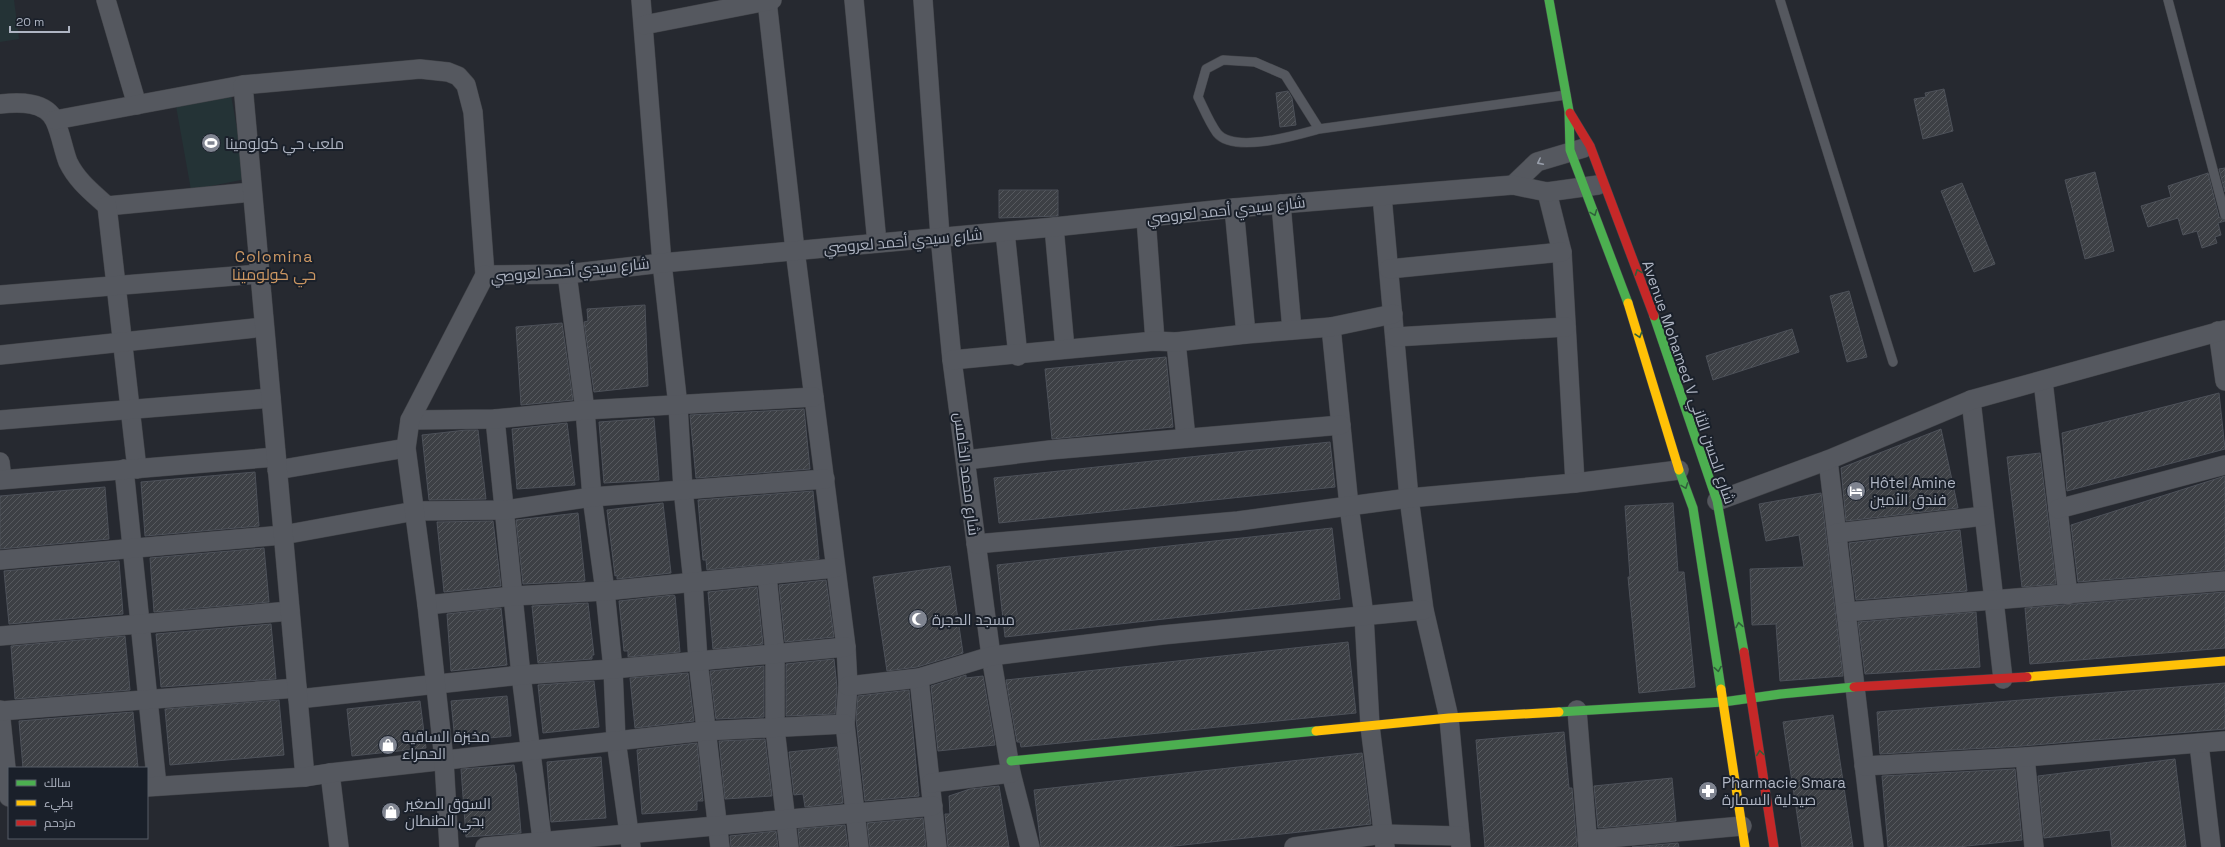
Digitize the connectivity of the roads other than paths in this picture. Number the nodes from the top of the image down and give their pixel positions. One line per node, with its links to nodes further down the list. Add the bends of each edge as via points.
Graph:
1 (106, 0): 13 (street)
2 (641, 0): 9 (street)
3 (769, 0): 9 (street); 34 (street)
4 (854, 0): 33 (street)
5 (923, 0): 32 (street, شارع محمد الخامس)
6 (1780, 0): 58 (lane)
7 (2168, 0): 28 (lane)
8 (1552, 1): 11 (main road)
9 (644, 25): 36 (street)
10 (242, 85): 13 (street); 22 (street); 40 (street, via 420,69 448,72 458,76 466,85 473,112)
11 (1566, 95): 14 (main road); 16 (lane)
12 (0, 104): 15 (street, via 12,102 35,105 45,109)
13 (137, 105): 15 (street)
14 (1569, 111): 17 (main road, Avenue Mohamed V شارع الحسن الثاني); 18 (main road)
15 (55, 120): 26 (street, via 68,163 80,181)
16 (1319, 129): 16 (lane, via 1281,140 1237,143 1218,134 1198,97 1206,69 1223,60 1255,62 1285,75)
17 (1590, 146): 18 (street); 19 (main road, Avenue Mohamed V شارع الحسن الثاني)
18 (1570, 150): 20 (street, one-way to 20, via 1537,162); 21 (main road, Avenue Mohamed V شارع الحسن الثاني)
19 (1605, 183): 21 (street, شارع سيدي أحمد لعروصي); 85 (main road, Avenue Mohamed V شارع الحسن الثاني, one-way to 19)
20 (1513, 185): 23 (street, شارع سيدي أحمد لعروصي); 24 (street, شارع سيدي أحمد لعروصي)
21 (1585, 188): 23 (street, شارع سيدي أحمد لعروصي); 78 (main road, Avenue Mohamed V شارع الحسن الثاني, one-way to 78, via 1633,315)
22 (252, 192): 26 (street); 38 (street)
23 (1547, 192): 35 (street)
24 (1382, 196): 25 (street, شارع سيدي أحمد لعروصي); 37 (street)
25 (1281, 204): 27 (street, شارع سيدي أحمد لعروصي); 47 (street)
26 (108, 206): 41 (street)
27 (1234, 208): 29 (street, شارع سيدي أحمد لعروصي); 49 (street)
28 (2225, 214)
29 (1146, 218): 30 (street, شارع سيدي أحمد لعروصي); 51 (street)
30 (1054, 227): 31 (street, شارع سيدي أحمد لعروصي); 54 (street)
31 (1005, 232): 32 (street, شارع سيدي أحمد لعروصي); 56 (street)
32 (940, 236): 33 (street, شارع سيدي أحمد لعروصي); 57 (street, شارع محمد الخامس)
33 (877, 243): 34 (street, شارع سيدي أحمد لعروصي)
34 (795, 250): 36 (street, شارع سيدي أحمد لعروصي); 61 (street)
35 (1562, 252): 37 (street); 45 (street)
36 (662, 262): 39 (street, شارع سيدي أحمد لعروصي); 64 (street)
37 (1389, 269): 43 (street)
38 (259, 274): 41 (street); 46 (street)
39 (568, 274): 40 (street, شارع سيدي أحمد لعروصي); 66 (street)
40 (485, 275): 69 (street, شارع سيدي أحمد لعروصي)
41 (116, 285): 42 (street); 52 (street)
42 (0, 295)
43 (1393, 314): 44 (street); 50 (street)
44 (1331, 327): 47 (street); 70 (street)
45 (1566, 327): 50 (street); 81 (street)
46 (264, 328): 52 (street); 62 (street)
47 (1292, 330): 49 (street)
48 (2222, 330): 59 (street); 60 (street)
49 (1246, 334): 53 (street)
50 (1395, 337): 84 (street)
51 (1155, 341): 53 (street); 54 (street)
52 (123, 342): 55 (street); 65 (street)
53 (1176, 342): 71 (street)
54 (1065, 349): 56 (street)
55 (0, 355)
56 (1018, 356): 57 (street)
57 (952, 360): 73 (street, شارع محمد الخامس)
58 (1893, 362)
59 (2043, 380): 63 (street); 87 (street)
60 (2225, 381)
61 (814, 397): 64 (street); 80 (street)
62 (271, 398): 65 (street); 75 (street)
63 (1971, 400): 74 (street); 90 (street)
64 (678, 406): 66 (street); 82 (street)
65 (130, 409): 68 (street); 77 (street)
66 (585, 410): 67 (street); 83 (street)
67 (495, 419): 69 (street); 88 (street)
68 (0, 420)
69 (410, 420): 72 (street, شارع سيدي أحمد لعروصي)
70 (1341, 425): 71 (street); 86 (street)
71 (1186, 438): 73 (street)
72 (406, 448): 75 (street); 89 (street, شارع سيدي أحمد لعروصي)
73 (966, 460): 93 (street, شارع محمد الخامس)
74 (1828, 460): 85 (street); 91 (street)
75 (277, 464): 77 (street); 92 (street)
76 (2225, 465): 87 (street)
77 (130, 469): 79 (street); 94 (street)
78 (1679, 470): 81 (street); 126 (main road, Avenue Mohamed V شارع الحسن الثاني, one-way to 126, via 1693,508)
79 (1, 474)
80 (825, 479): 82 (street); 96 (street)
81 (1575, 482): 84 (street)
82 (683, 489): 83 (street); 99 (street)
83 (592, 497): 88 (street); 100 (street)
84 (1409, 498): 86 (street); 105 (street)
85 (1717, 501): 124 (main road, Avenue Mohamed V شارع الحسن الثاني, one-way to 85)
86 (1349, 506): 93 (street, via 1238,521); 108 (street)
87 (2058, 509): 101 (street)
88 (505, 510): 89 (street); 102 (street)
89 (415, 511): 92 (street); 104 (street, شارع سيدي أحمد لعروصي)
90 (1984, 516): 91 (street); 103 (street)
91 (1837, 533): 107 (street)
92 (283, 535): 94 (street); 106 (street)
93 (976, 544): 113 (street, شارع محمد الخامس)
94 (132, 548): 95 (street); 109 (street)
95 (0, 560)
96 (835, 568): 97 (street); 111 (street)
97 (767, 576): 99 (street); 112 (street)
98 (2225, 581): 101 (street)
99 (693, 582): 100 (street); 114 (street)
100 (605, 591): 102 (street); 116 (street)
101 (2068, 595): 103 (street)
102 (514, 596): 104 (street); 117 (street)
103 (1994, 599): 107 (street); 119 (street)
104 (427, 605): 120 (street, شارع سيدي أحمد لعروصي)
105 (1424, 610): 108 (street); 129 (street)
106 (290, 611): 109 (street); 123 (street)
107 (1846, 612): 122 (street)
108 (1364, 615): 113 (street, via 1162,635); 131 (street)
109 (140, 624): 110 (street); 125 (street)
110 (0, 636)
111 (846, 647): 112 (street); 121 (street)
112 (776, 653): 114 (street); 132 (street)
113 (991, 656): 118 (street); 141 (street, شارع محمد الخامس)
114 (698, 661): 116 (street); 133 (street)
115 (2225, 662): 119 (main road)
116 (613, 669): 117 (street); 134 (street)
117 (521, 675): 120 (street); 137 (street)
118 (919, 678): 121 (street); 144 (street)
119 (2002, 679): 122 (main road)
120 (435, 684): 123 (street); 139 (street, شارع سيدي أحمد لعروصي)
121 (848, 686): 130 (street)
122 (1855, 688): 124 (main road); 140 (street)
123 (298, 693): 125 (street); 143 (street)
124 (1752, 696): 126 (main road); 168 (main road, Avenue Mohamed V شارع الحسن الثاني, one-way to 124)
125 (148, 700): 128 (street); 146 (street)
126 (1723, 702): 127 (main road); 151 (main road, Avenue Mohamed V شارع الحسن الثاني)
127 (1577, 710): 129 (main road); 157 (street)
128 (0, 711): 145 (street)
129 (1449, 718): 131 (main road); 155 (street)
130 (845, 724): 132 (street); 148 (street)
131 (1370, 726): 141 (main road); 154 (street)
132 (775, 728): 133 (street); 149 (street)
133 (705, 731): 134 (street); 150 (street)
134 (616, 740): 137 (street); 152 (street)
135 (2225, 741): 136 (street)
136 (2199, 744): 138 (street); 171 (street)
137 (532, 751): 139 (street); 156 (street)
138 (2025, 757): 140 (street); 170 (street)
139 (444, 760): 142 (street); 159 (street, شارع سيدي أحمد لعروصي)
140 (1864, 766): 169 (street)
141 (1011, 767): 144 (street); 165 (street, شارع محمد الخامس)
142 (330, 773): 143 (street); 158 (street)
143 (305, 777): 146 (street)
144 (930, 783): 147 (street)
145 (8, 787)
146 (152, 787)
147 (933, 806): 148 (street); 164 (street)
148 (855, 813): 149 (street); 163 (street)
149 (786, 820): 150 (street); 162 (street)
150 (718, 826): 152 (street); 161 (street)
151 (1742, 826): 153 (street); 167 (main road, Avenue Mohamed V شارع الحسن الثاني)
152 (630, 840): 156 (street)
153 (1659, 840): 157 (street)
154 (1384, 841): 155 (street); 166 (street)
155 (1460, 842)
156 (543, 844): 160 (street)
157 (1587, 844)
158 (339, 847)
159 (449, 847)
160 (485, 847)
161 (720, 847)
162 (788, 847)
163 (859, 847)
164 (938, 847)
165 (1030, 847)
166 (1294, 847)
167 (1745, 847)
168 (1774, 847)
169 (1874, 847)
170 (2034, 847)
171 (2211, 847)

